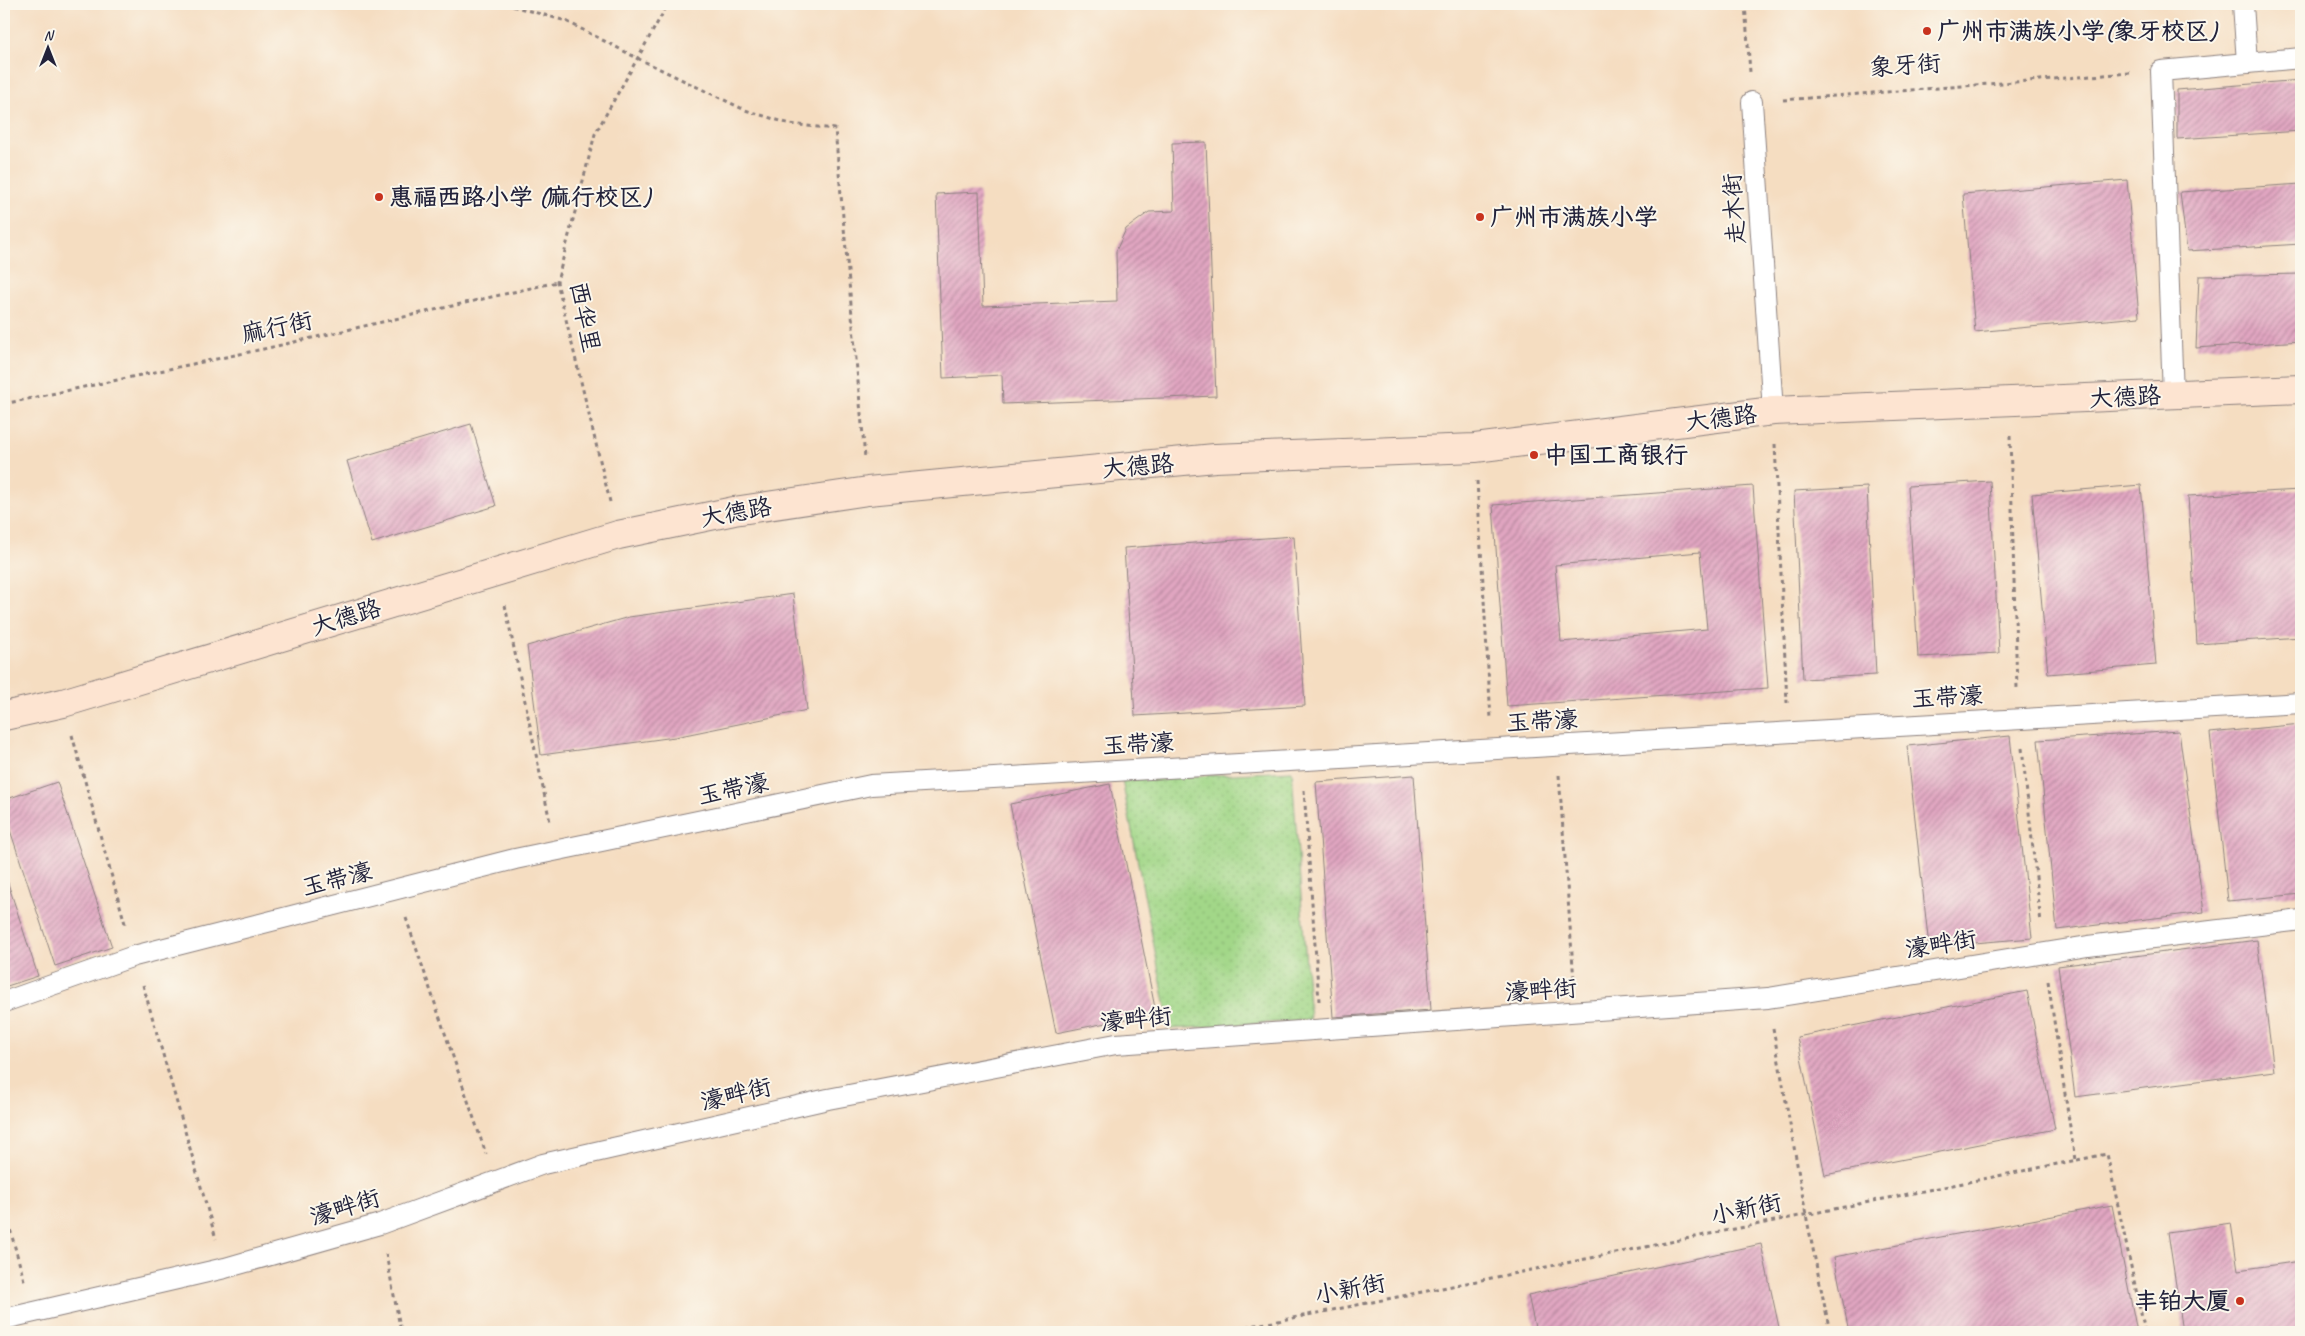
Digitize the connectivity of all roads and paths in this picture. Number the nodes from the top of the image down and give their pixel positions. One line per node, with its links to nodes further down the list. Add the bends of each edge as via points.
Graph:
1 (505, 4): 5 (path, via 566,21)
2 (668, 4): 5 (path, 西华里)
3 (1745, 4): 9 (path)
4 (2242, 4): 7 (lane)
5 (637, 58): 10 (path, 西华里, via 595,134); 17 (path, via 745,110 790,124 835,129)
6 (2301, 58): 7 (lane)
7 (2247, 63): 8 (lane)
8 (2161, 71): 9 (path, 象牙街); 12 (lane)
9 (1752, 102): 15 (lane, 走木街)
10 (557, 282): 14 (path, 麻行街); 18 (path, 西华里)
11 (2301, 389): 12 (main road, 大德路)
12 (2173, 395): 13 (main road, 大德路)
13 (2008, 402): 15 (main road, 大德路); 23 (path)
14 (4, 404)
15 (1773, 411): 16 (main road, 大德路); 24 (path)
16 (1475, 448): 17 (main road, 大德路, via 1215,458); 26 (path)
17 (868, 491): 18 (main road, 大德路, via 734,511)
18 (618, 535): 19 (main road, 大德路)
19 (498, 570): 20 (main road, 大德路); 28 (path)
20 (63, 703): 22 (main road, 大德路); 32 (path)
21 (2301, 703): 23 (lane, 玉带濠)
22 (4, 716)
23 (2018, 718): 24 (lane, 玉带濠); 31 (path)
24 (1788, 732): 25 (lane, 玉带濠)
25 (1557, 745): 26 (lane, 玉带濠); 35 (path)
26 (1492, 748): 27 (lane, 玉带濠)
27 (1301, 760): 28 (lane, 玉带濠, via 871,785); 36 (path)
28 (556, 851): 29 (lane, 玉带濠)
29 (396, 890): 32 (lane, 玉带濠); 38 (path)
30 (2301, 920): 31 (lane, 濠畔街)
31 (2044, 953): 33 (lane, 濠畔街); 37 (path)
32 (134, 956): 34 (lane, 玉带濠); 42 (path)
33 (1768, 998): 35 (lane, 濠畔街); 40 (path)
34 (4, 1002)
35 (1577, 1012): 36 (lane, 濠畔街)
36 (1321, 1030): 38 (lane, 濠畔街, via 1116,1044 828,1099 543,1164)
37 (2076, 1161): 40 (path, 小新街); 48 (path, 小新街, via 2108,1154)
38 (495, 1182): 42 (lane, 濠畔街, via 380,1224)
39 (4, 1207): 43 (path)
40 (1806, 1215): 46 (path, 小新街); 47 (path)
41 (385, 1252): 45 (path)
42 (225, 1268): 43 (lane, 濠畔街)
43 (32, 1311): 44 (lane, 濠畔街)
44 (4, 1319)
45 (401, 1332)
46 (1214, 1332)
47 (1830, 1332)
48 (2145, 1332)

